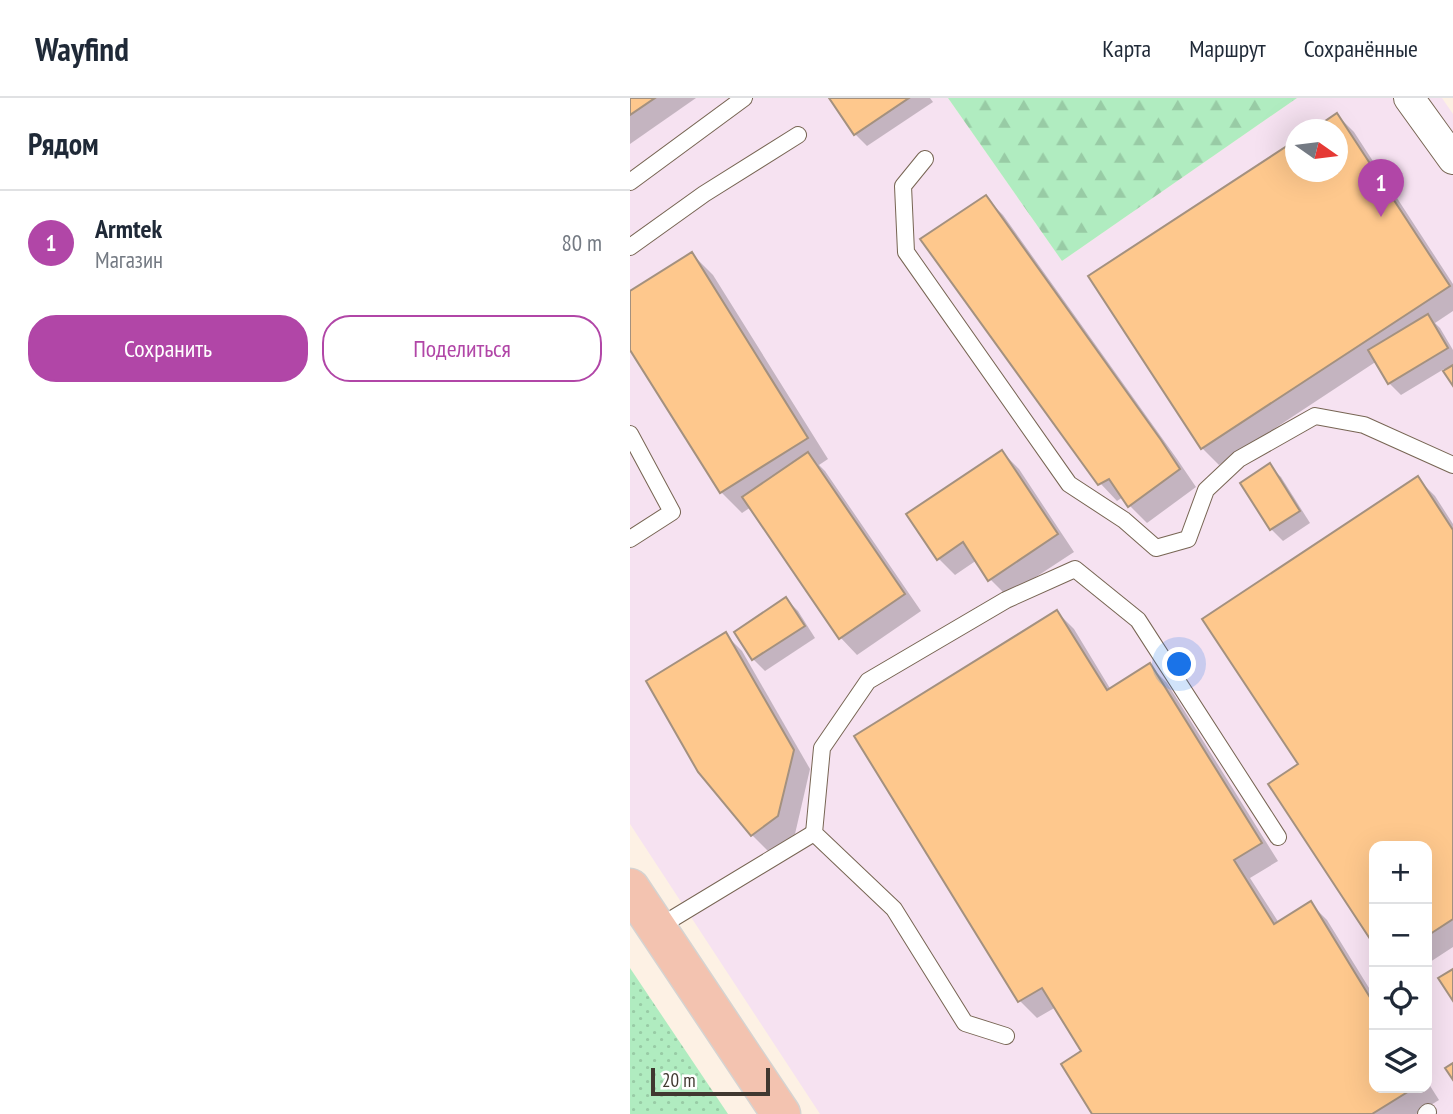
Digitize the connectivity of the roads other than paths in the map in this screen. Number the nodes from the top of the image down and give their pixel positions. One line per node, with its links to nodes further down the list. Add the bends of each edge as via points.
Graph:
1 (744, 98): 6 (lane)
2 (1409, 98): 5 (street)
3 (798, 135): 7 (lane)
4 (925, 159): 9 (lane, via 902,187 906,252 1069,484 1124,520 1156,548 1188,539 1206,490 1239,459 1315,416 1364,425)
5 (1453, 159)
6 (630, 182)
7 (630, 247)
8 (630, 434): 10 (lane, via 672,512)
9 (1453, 466)
10 (630, 539)
11 (814, 833): 12 (lane, via 822,748 868,681 1006,600 1075,569 1138,620); 14 (lane); 15 (lane, via 894,909 965,1023)
12 (1278, 837)
13 (630, 888): 14 (main road)
14 (657, 928): 16 (main road)
15 (1006, 1036)
16 (781, 1114)

